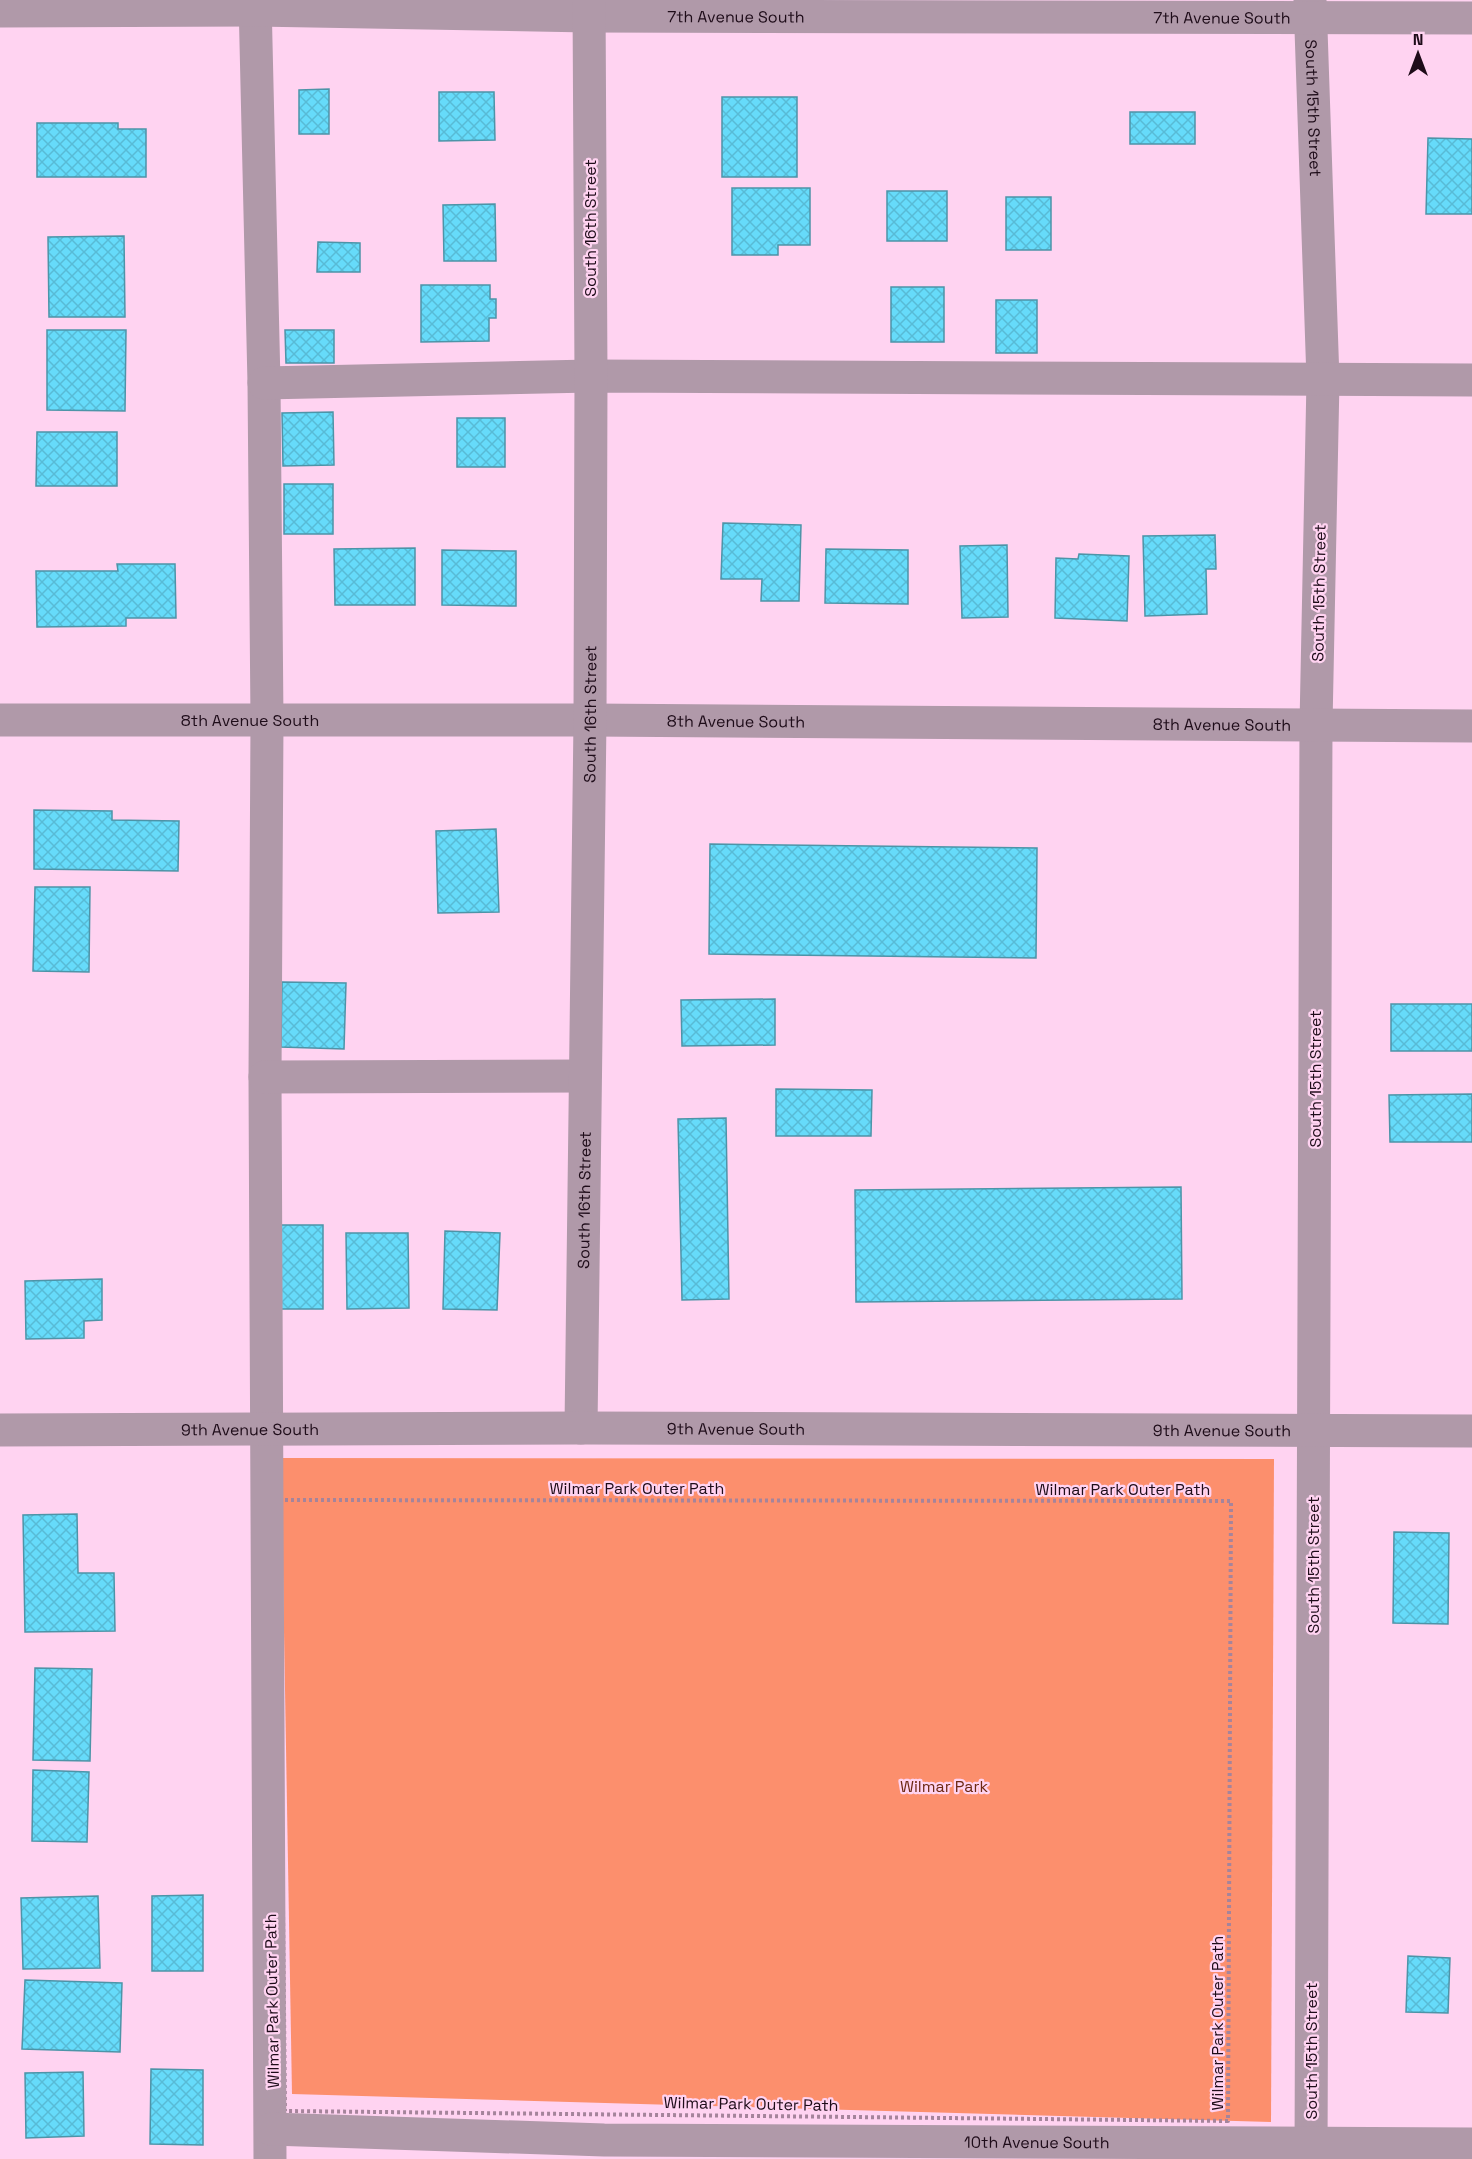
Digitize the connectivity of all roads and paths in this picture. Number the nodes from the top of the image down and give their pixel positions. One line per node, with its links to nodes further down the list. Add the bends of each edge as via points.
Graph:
1 (255, 5): 2 (street, 7th Avenue South); 4 (street, 7th Avenue South); 9 (street)
2 (589, 8): 3 (street, 7th Avenue South); 6 (street, South 16th Street)
3 (1310, 8): 5 (street, 7th Avenue South); 7 (street, South 15th Street)
4 (0, 11)
5 (1472, 18)
6 (591, 376): 7 (street); 9 (street); 11 (street, South 16th Street)
7 (1323, 380): 8 (street); 13 (street, South 15th Street)
8 (1472, 380)
9 (264, 383): 12 (street)
10 (0, 720): 12 (street, 8th Avenue South)
11 (590, 720): 12 (street, 8th Avenue South); 13 (street, 8th Avenue South); 15 (street, South 16th Street)
12 (267, 721): 16 (street)
13 (1316, 725): 14 (street, 8th Avenue South); 20 (street, South 15th Street)
14 (1472, 726)
15 (585, 1076): 16 (street); 17 (street, South 16th Street)
16 (265, 1077): 19 (street)
17 (581, 1428): 19 (street, 9th Avenue South); 20 (street, 9th Avenue South)
18 (0, 1430): 19 (street, 9th Avenue South)
19 (267, 1430): 23 (street)
20 (1314, 1430): 21 (street, 9th Avenue South); 26 (street, South 15th Street)
21 (1472, 1431)
22 (279, 1500): 22 (path, Wilmar Park Outer Path, via 1231,1501 1228,2121 285,2111)
23 (270, 2144): 25 (street, 10th Avenue South)
24 (1472, 2144): 26 (street, 10th Avenue South)
25 (603, 2149): 26 (street, 10th Avenue South)
26 (1311, 2151)

